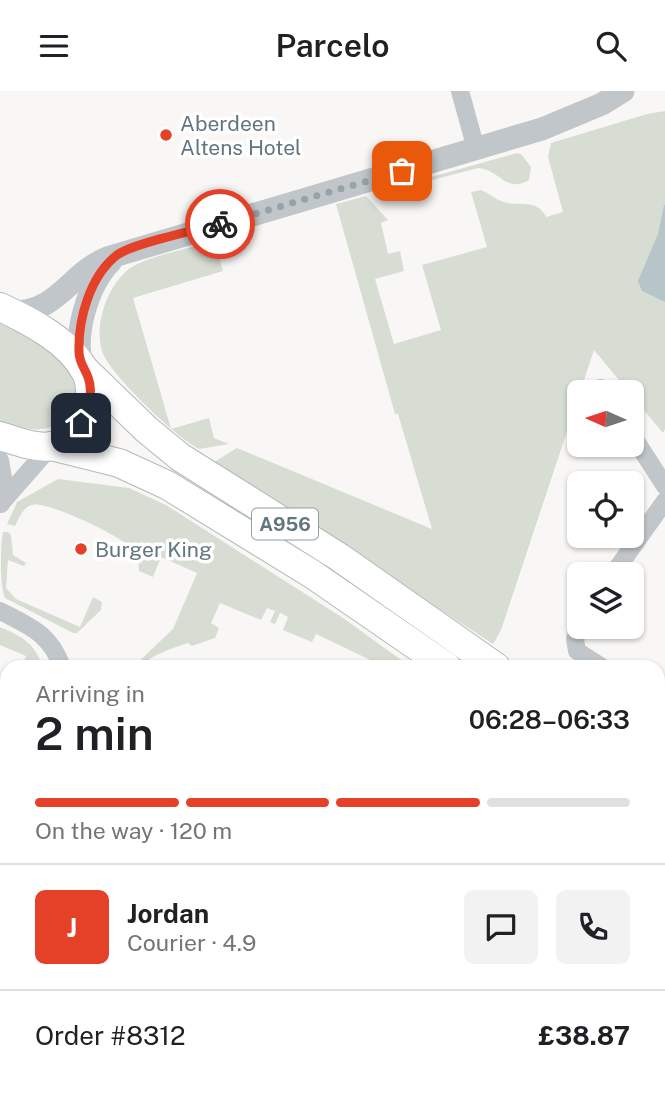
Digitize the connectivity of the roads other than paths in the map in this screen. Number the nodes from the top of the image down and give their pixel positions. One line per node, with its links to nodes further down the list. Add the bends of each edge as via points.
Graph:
1 (460, 91): 3 (street)
2 (623, 91): 3 (street, via 574,117)
3 (476, 149): 4 (street)
4 (119, 254): 5 (street, via 88,268 44,306 29,311); 6 (street, via 97,277 91,292 80,344)
5 (3, 308): 6 (main road, A956, via 55,339)
6 (83, 368): 8 (main road, via 90,393 85,416 71,435); 19 (main road, A956, via 180,457 339,557)
7 (0, 436): 8 (main road, A956)
8 (51, 446): 13 (street); 18 (main road, A956, via 127,465 179,491)
9 (644, 450): 11 (street)
10 (0, 460): 13 (street)
11 (663, 475)
12 (665, 502): 14 (street)
13 (1, 505)
14 (622, 562)
15 (0, 611): 17 (street, via 43,636)
16 (575, 639): 20 (street, via 577,651)
17 (59, 660)
18 (437, 660)
19 (486, 660)
20 (591, 660)

